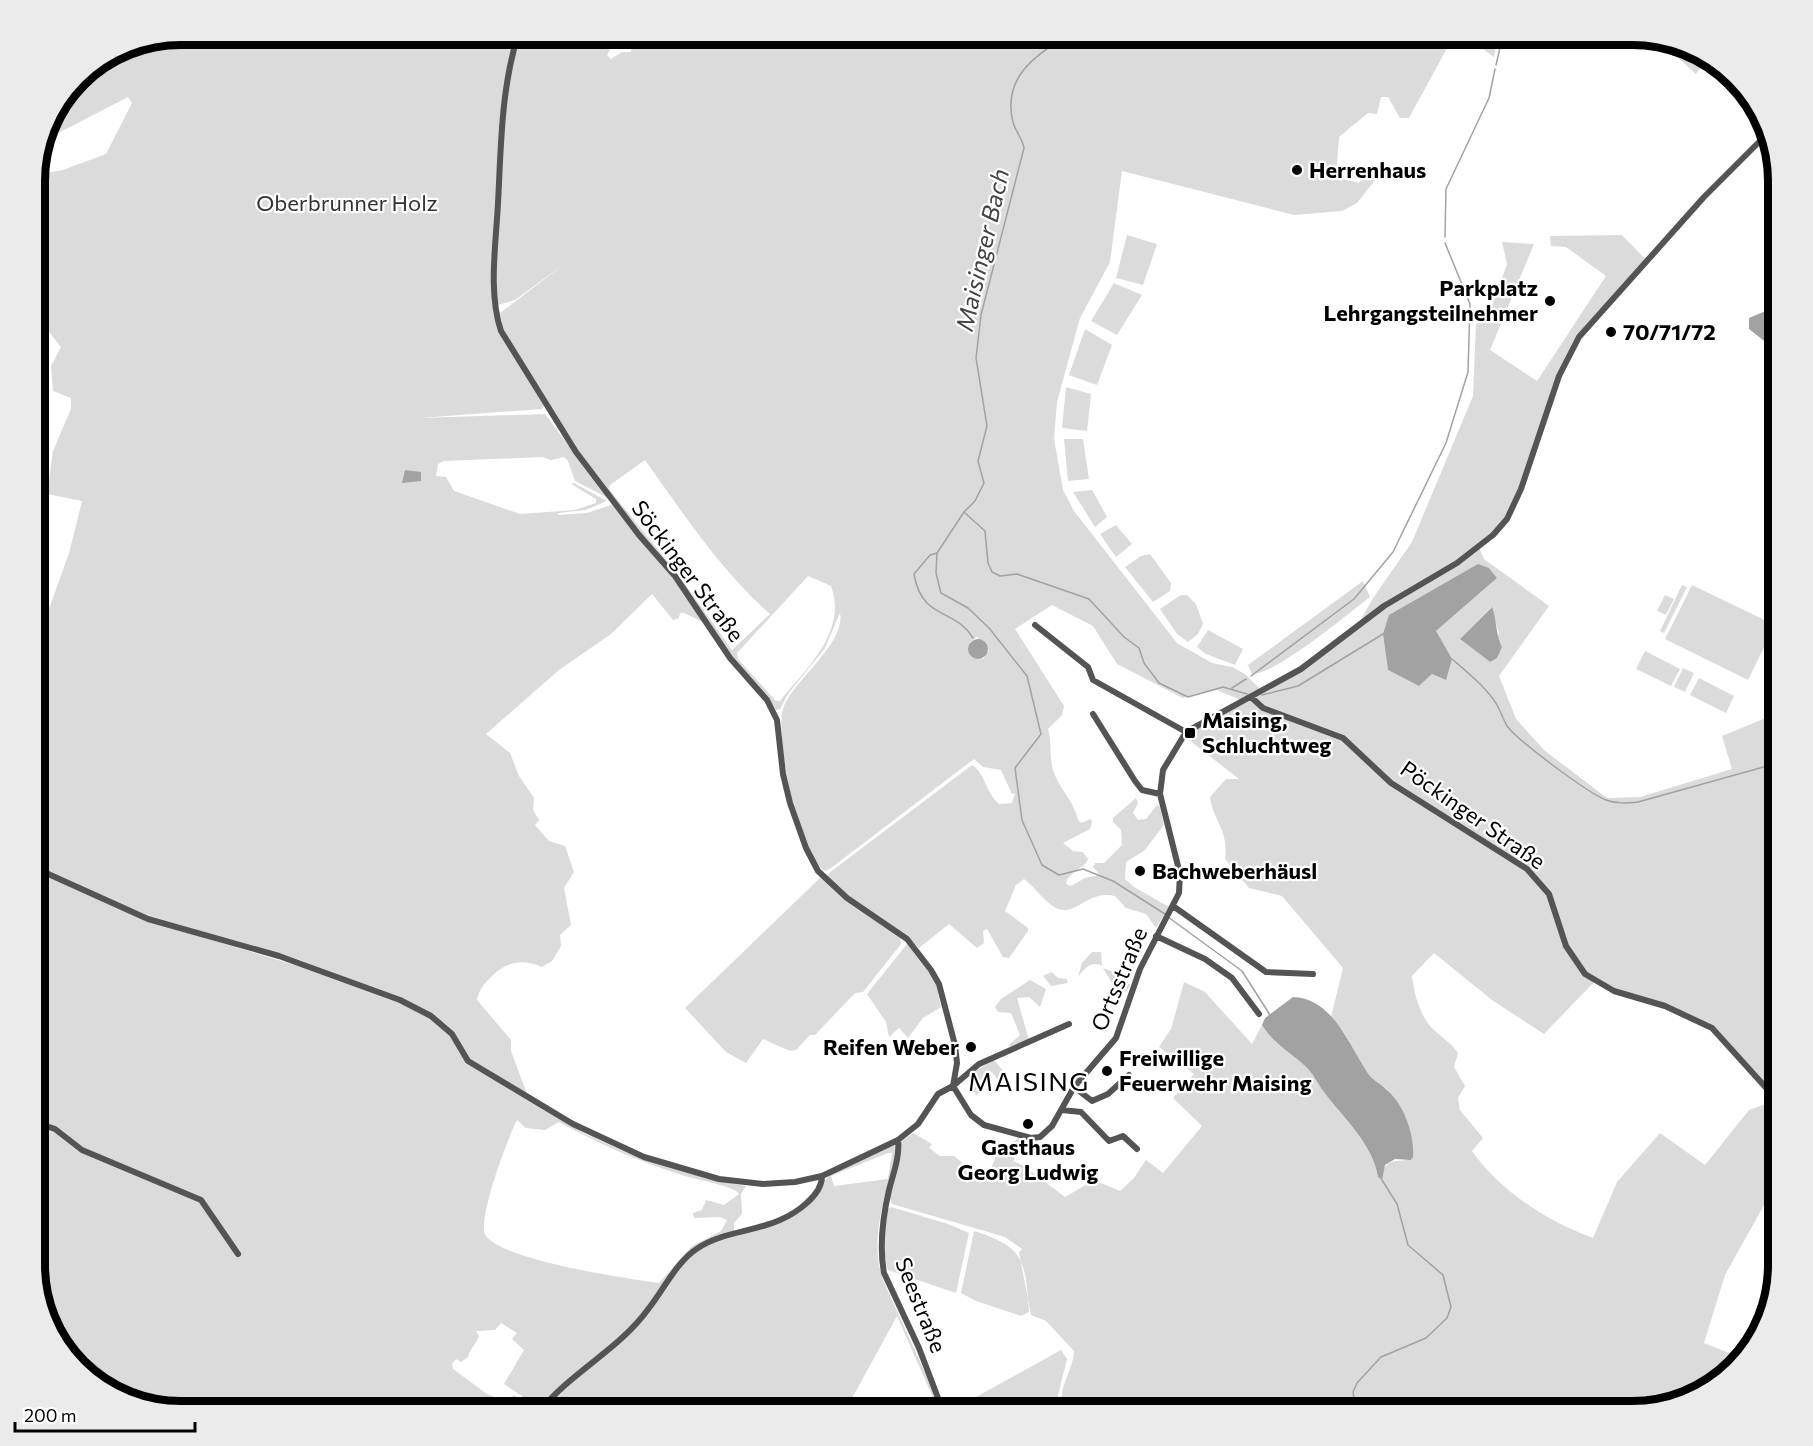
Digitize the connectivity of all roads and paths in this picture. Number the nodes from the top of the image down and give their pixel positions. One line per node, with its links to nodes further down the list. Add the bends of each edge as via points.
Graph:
1 (516, 45): 15 (street, Söckinger Straße, via 508,79 499,172 495,251 496,314 501,331 576,452 684,588 730,658 767,700 779,726 790,803 818,871 848,898 907,939 931,970 939,984 955,1045)
2 (1762, 139): 4 (street, via 1742,156 1579,337 1559,376 1521,489 1507,519 1493,535 1457,563 1367,617 1301,669)
3 (1035, 625): 6 (street, via 1088,667 1093,680)
4 (1251, 697): 6 (street); 17 (street, Pöckinger Straße, via 1263,708 1342,738 1391,783 1527,868 1549,894 1566,946 1585,974 1614,991 1665,1006 1712,1028)
5 (1092, 714): 7 (street, via 1142,790)
6 (1186, 732): 7 (street, Ortsstraße, via 1163,770)
7 (1160, 794): 9 (street, Ortsstraße, via 1180,874 1179,893)
8 (45, 873): 24 (street, via 148,919 279,956 400,1000 431,1016 452,1034 468,1061 489,1075 592,1134 644,1157 701,1175 752,1183 795,1182)
9 (1172, 908): 10 (street, Ortsstraße); 11 (street, via 1266,972)
10 (1156, 936): 12 (street, via 1205,959 1232,978); 16 (street, Ortsstraße, via 1116,1038)
11 (1313, 974)
12 (1259, 1014)
13 (1069, 1024): 15 (street, via 979,1064)
14 (1129, 1075): 18 (street, via 1108,1094)
15 (953, 1086): 19 (street, Ortsstraße, via 971,1114 984,1125 1027,1138 1043,1134); 22 (street, via 938,1094 918,1124)
16 (1074, 1087): 18 (street); 19 (street, Ortsstraße)
17 (1768, 1089)
18 (1092, 1101): 20 (street)
19 (1062, 1110): 20 (street)
20 (1081, 1112): 23 (street, via 1109,1140 1123,1136)
21 (45, 1126): 25 (street, via 82,1150 201,1200)
22 (898, 1140): 24 (street); 27 (street, Seestraße, via 883,1221 882,1261)
23 (1137, 1149)
24 (822, 1176): 26 (street, via 812,1197 791,1215 768,1226 715,1239 695,1250 635,1326)
25 (238, 1254)
26 (550, 1401)
27 (939, 1401)

